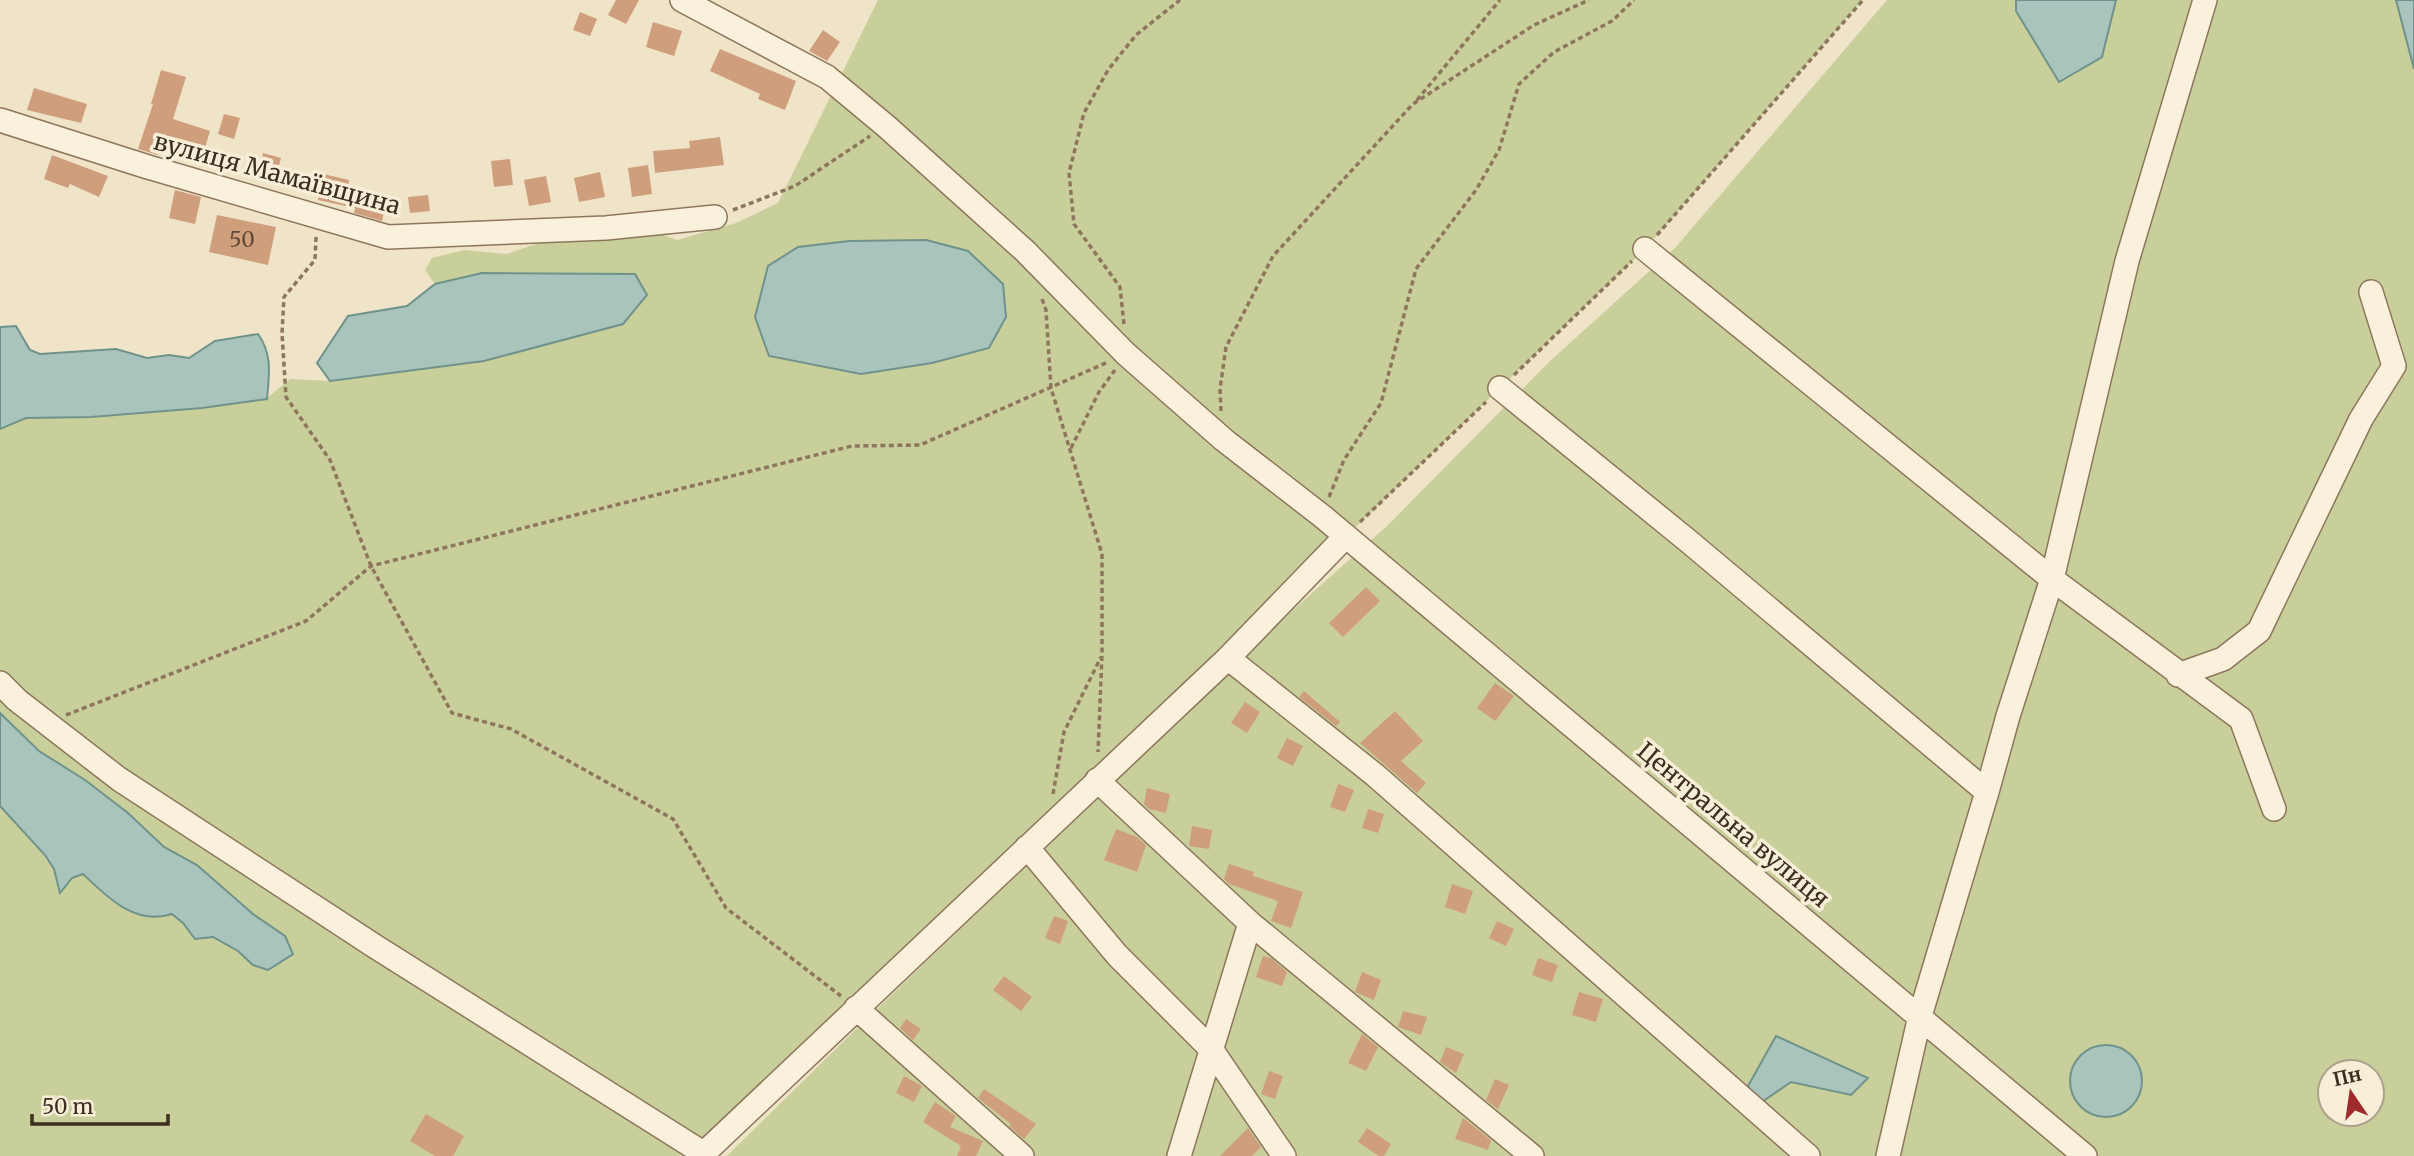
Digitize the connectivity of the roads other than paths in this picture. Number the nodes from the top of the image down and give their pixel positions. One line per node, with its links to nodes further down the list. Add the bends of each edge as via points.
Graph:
1 (682, 0): 8 (street, Центральна вулиця, via 827,77 1025,251 1126,354 1224,440)
2 (2205, 0): 9 (street, via 2127,261)
3 (0, 120): 4 (street, вулиця Мамаївщина, via 388,237 606,228)
4 (715, 217)
5 (1645, 249): 9 (street)
6 (2371, 292): 11 (street, via 2394,366 2361,419 2259,631 2223,659)
7 (1500, 388): 14 (street)
8 (1346, 536): 10 (street); 19 (street, Центральна вулиця)
9 (2052, 579): 11 (street); 14 (street)
10 (1228, 658): 13 (street); 26 (street, via 1375,775)
11 (2178, 675): 15 (street, via 2241,719)
12 (0, 683): 21 (street, via 119,779)
13 (1097, 780): 16 (street); 17 (street)
14 (1987, 792): 19 (street)
15 (2274, 809)
16 (1027, 847): 18 (street); 20 (street, via 1117,955)
17 (1250, 923): 20 (street); 25 (street)
18 (856, 1008): 21 (street); 22 (street)
19 (1920, 1016): 27 (street); 28 (street, Центральна вулиця)
20 (1212, 1049): 23 (street); 24 (street)
21 (702, 1155)
22 (1022, 1156)
23 (1179, 1156)
24 (1284, 1156)
25 (1532, 1156)
26 (1808, 1156)
27 (1888, 1156)
28 (2085, 1156)

